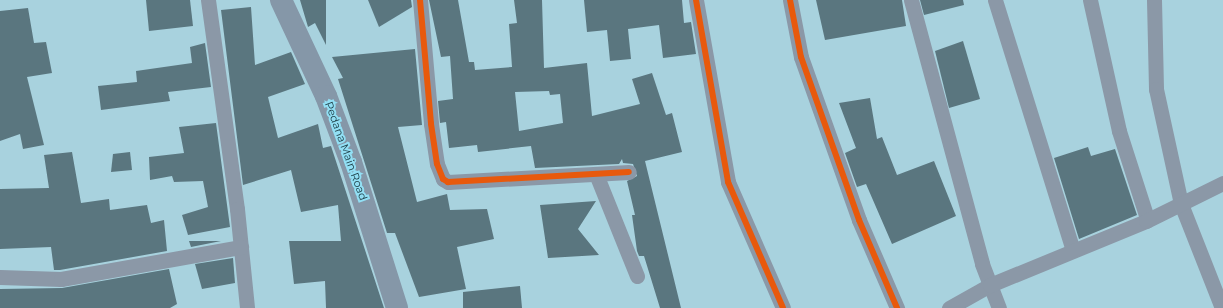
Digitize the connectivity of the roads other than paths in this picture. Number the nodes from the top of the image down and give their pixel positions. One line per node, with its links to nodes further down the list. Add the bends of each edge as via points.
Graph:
1 (208, 0): 15 (street)
2 (281, 0): 21 (main road, Pedana Main Road, via 326,96 352,162)
3 (420, 0): 11 (street, via 432,130 437,164 443,179 448,182)
4 (696, 0): 22 (street, via 728,182)
5 (790, 0): 23 (street, via 801,57 859,220)
6 (911, 0): 19 (street, via 975,241)
7 (996, 0): 16 (street)
8 (1090, 0): 14 (street, via 1119,131)
9 (1154, 0): 13 (street, via 1156,89)
10 (629, 172): 11 (street)
11 (596, 174): 17 (street)
12 (1223, 183): 13 (street)
13 (1181, 204): 14 (street); 26 (street)
14 (1147, 218): 16 (street)
15 (241, 247): 18 (street, via 61,279); 20 (street)
16 (1073, 250): 19 (street)
17 (637, 276)
18 (0, 277)
19 (990, 285): 24 (street); 25 (street)
20 (247, 308)
21 (397, 308)
22 (783, 308)
23 (898, 308)
24 (949, 308)
25 (999, 308)
26 (1222, 308)

